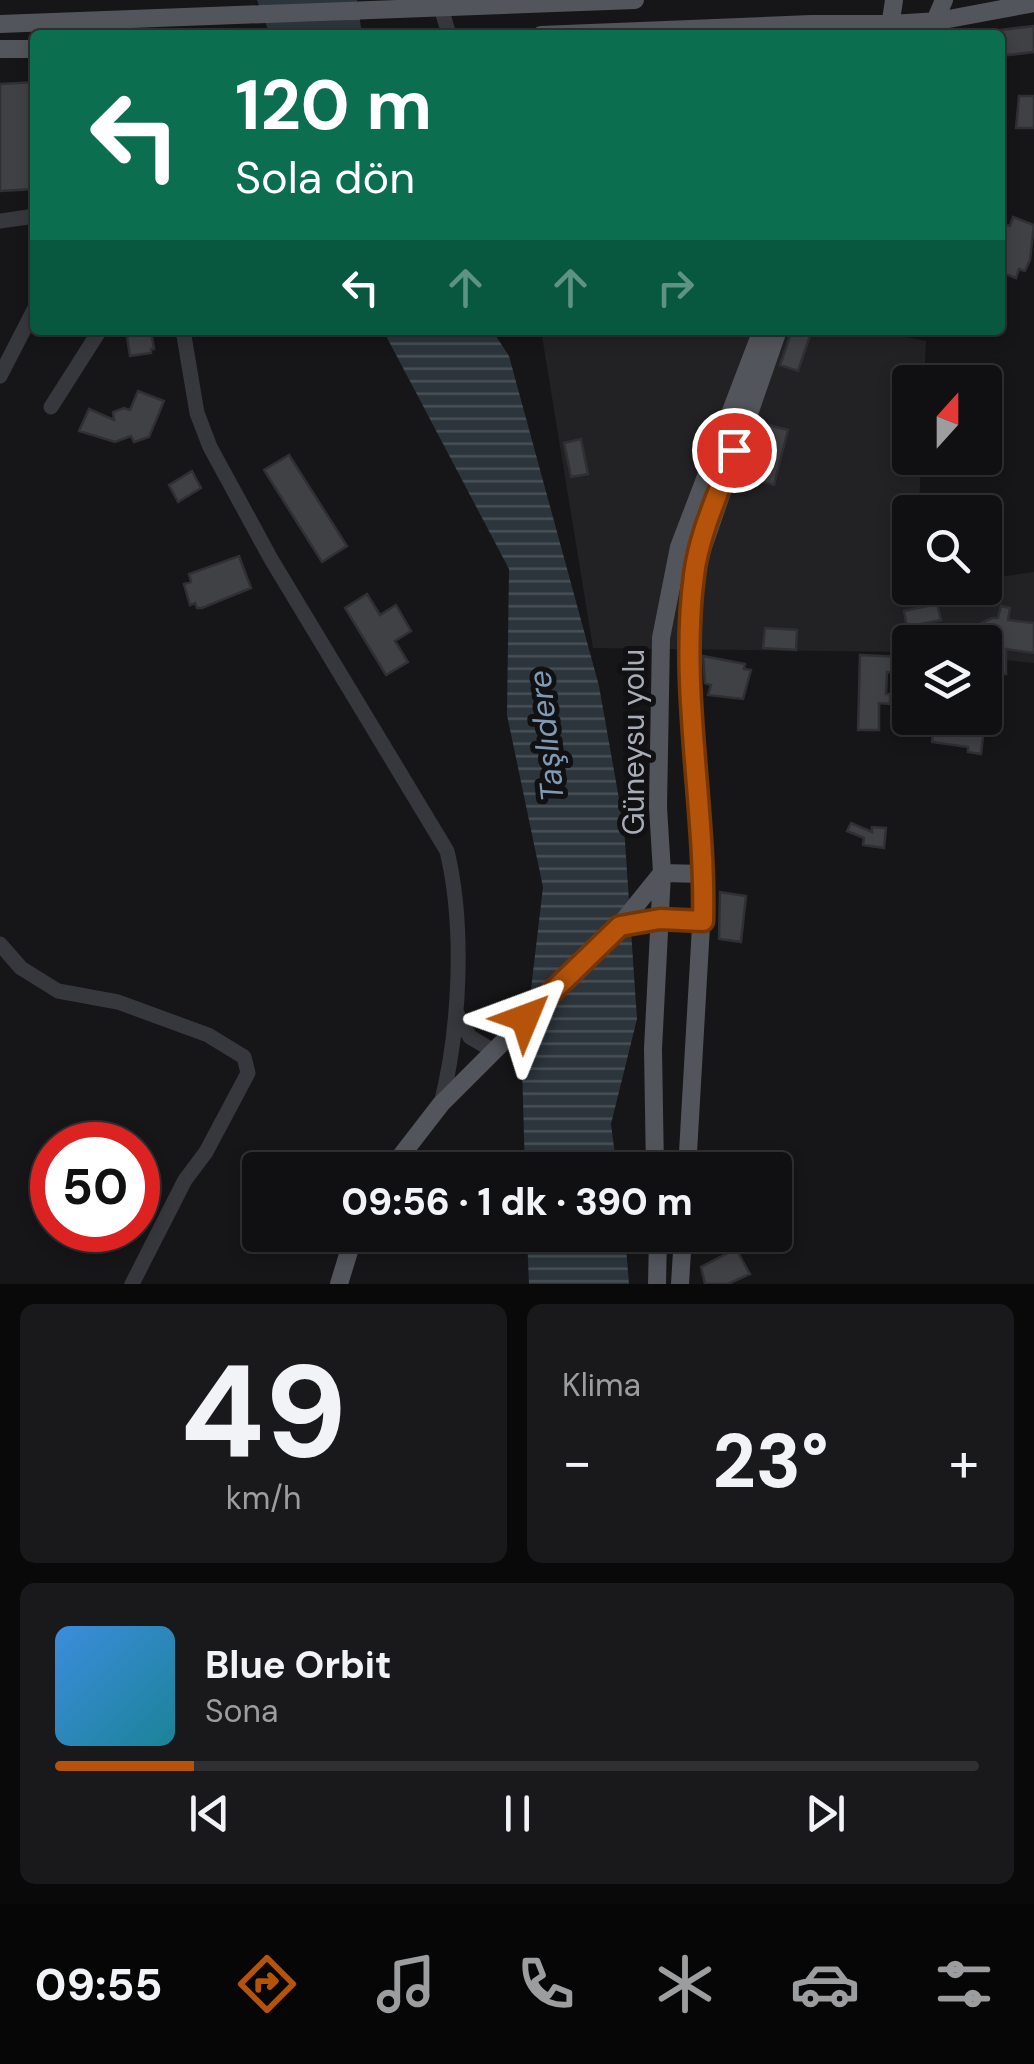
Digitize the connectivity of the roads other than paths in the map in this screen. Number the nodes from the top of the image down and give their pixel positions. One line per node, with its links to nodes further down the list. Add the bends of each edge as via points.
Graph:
1 (439, 0): 9 (street)
2 (636, 0): 6 (main road)
3 (894, 0): 13 (main road)
4 (944, 0): 8 (main road)
5 (1034, 3): 8 (main road)
6 (0, 24)
7 (696, 28): 10 (main road); 11 (street); 12 (main road)
8 (933, 28): 13 (main road)
9 (447, 30)
10 (652, 30)
11 (685, 30)
12 (819, 30): 13 (main road)
13 (891, 30)
14 (30, 48): 15 (main road)
15 (0, 49)
16 (30, 217): 17 (street)
17 (0, 221)
18 (30, 318): 23 (street)
19 (97, 335): 24 (street)
20 (184, 335): 31 (street, via 210,447 446,850 456,886)
21 (760, 335): 25 (main road, Güneysu yolu, via 671,579 661,638)
22 (776, 335): 26 (main road, via 694,570 689,627)
23 (0, 376)
24 (51, 407)
25 (662, 873): 26 (main road); 27 (main road, Güneysu yolu); 29 (main road)
26 (704, 874): 28 (main road)
27 (660, 919): 28 (main road); 29 (main road); 35 (main road, Güneysu yolu)
28 (703, 921): 36 (main road)
29 (620, 926): 32 (main road)
30 (0, 944): 40 (street, via 21,968 58,991 118,1002 208,1035 244,1057 248,1073)
31 (456, 1012): 32 (street, via 470,1037); 33 (street)
32 (497, 1046): 33 (main road)
33 (441, 1104): 34 (main road)
34 (404, 1152)
35 (655, 1152)
36 (688, 1152)
37 (349, 1252): 41 (main road)
38 (658, 1252): 42 (main road)
39 (681, 1252): 43 (main road)
40 (132, 1284)
41 (339, 1284)
42 (657, 1284)
43 (680, 1284)

